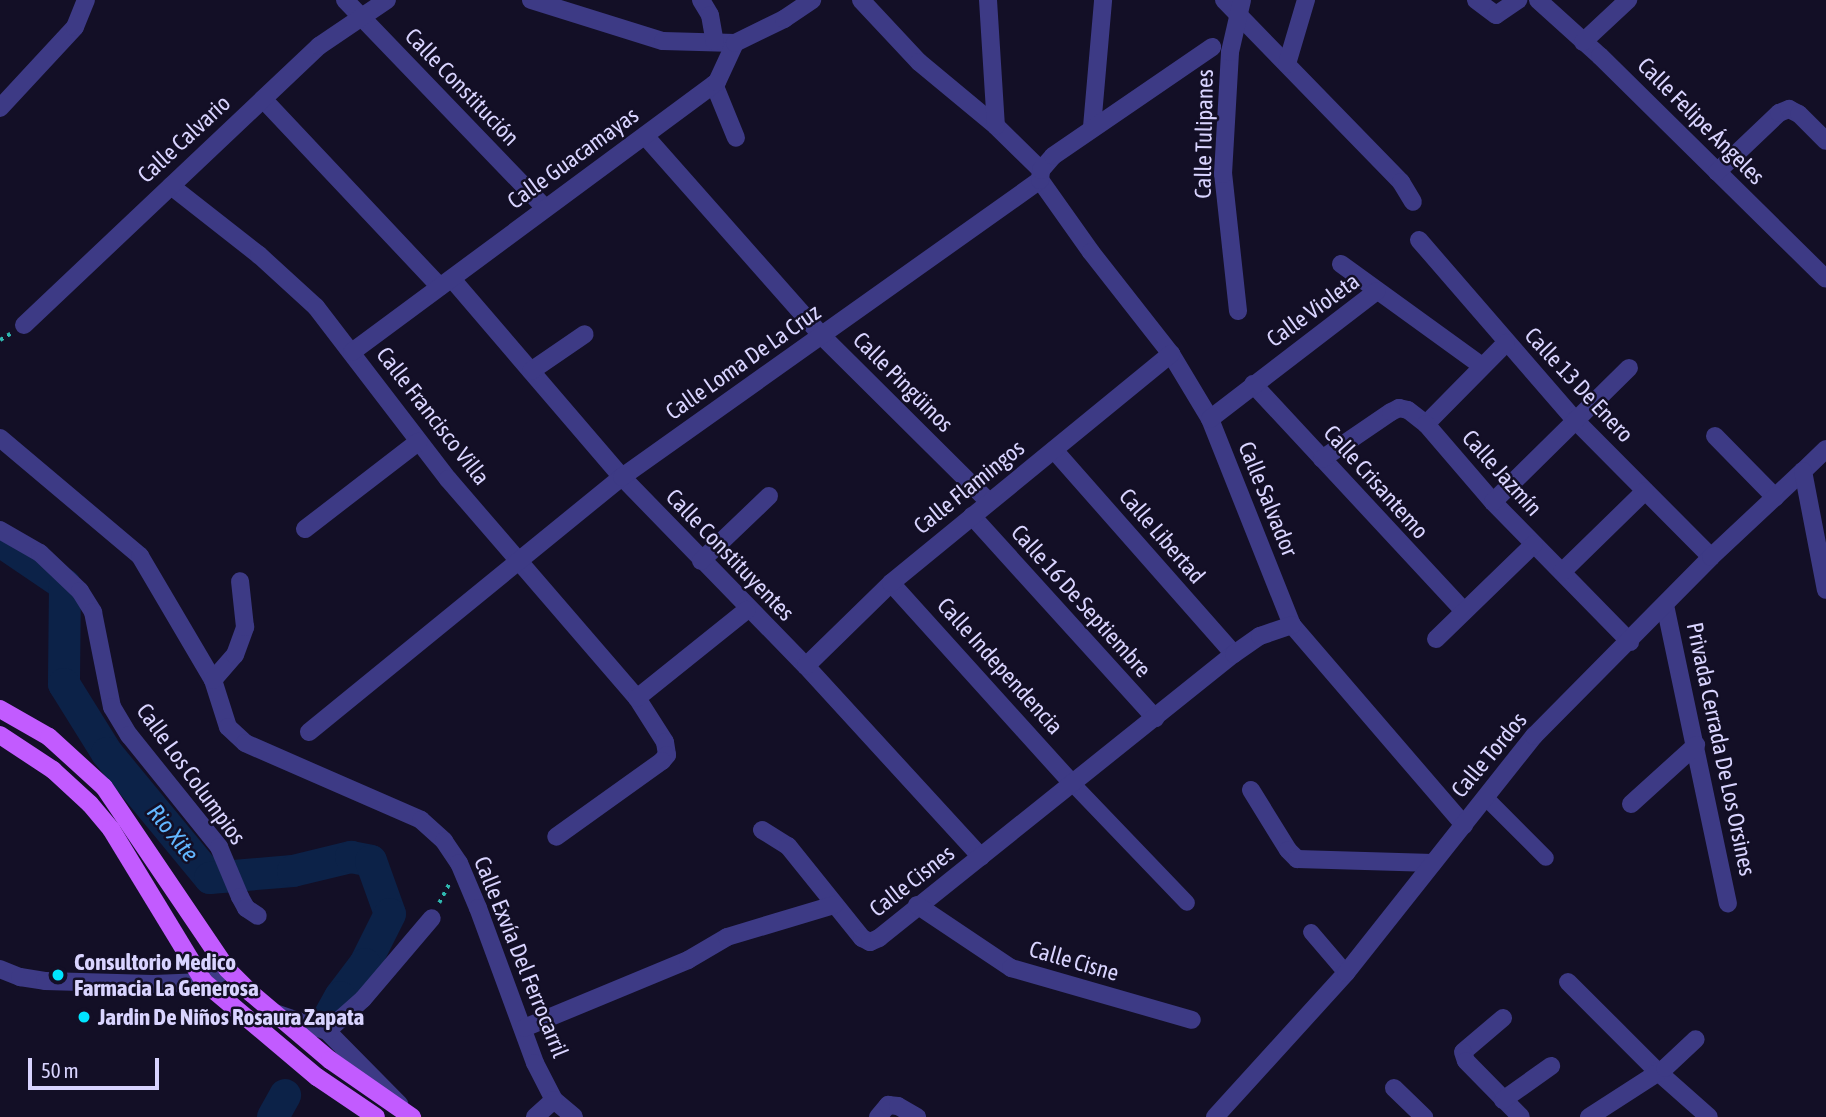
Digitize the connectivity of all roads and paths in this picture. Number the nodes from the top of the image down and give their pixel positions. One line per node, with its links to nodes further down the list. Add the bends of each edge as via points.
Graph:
1 (86, 0): 25 (street, via 75,27)
2 (345, 0): 17 (street, Calle Constitución)
3 (387, 0): 17 (street, Calle Calvario)
4 (531, 0): 18 (street, via 663,41)
5 (701, 0): 18 (street)
6 (812, 0): 20 (street)
7 (861, 0): 26 (street, Calle Salvador, via 919,62)
8 (988, 0): 26 (street)
9 (1103, 0): 27 (street)
10 (1224, 0): 16 (street)
11 (1306, 0): 22 (street)
12 (1475, 0): 13 (street, via 1496,15)
13 (1518, 0)
14 (1538, 0): 19 (street, Calle Felipe Ángeles)
15 (1628, 0): 19 (street)
16 (1240, 8): 22 (street); 41 (street, Calle Tulipanes, via 1230,52 1223,174)
17 (359, 17): 24 (street, Calle Calvario, via 319,46); 35 (street, Calle Constitución)
18 (715, 42): 20 (street)
19 (1583, 42): 31 (street, Calle Felipe Ángeles)
20 (735, 43): 23 (street, Calle Guacamayas)
21 (1212, 47): 27 (street, Calle Loma De La Cruz)
22 (1287, 64): 34 (street, via 1401,182)
23 (713, 84): 28 (street, Calle Guacamayas); 29 (street)
24 (263, 99): 33 (street, Calle Calvario); 39 (street, Calle Constituyentes)
25 (0, 108)
26 (996, 126): 32 (street, Calle Salvador)
27 (1092, 127): 32 (street, Calle Loma De La Cruz, via 1053,156)
28 (646, 137): 35 (street, Calle Guacamayas); 44 (street, Calle Pingüinos)
29 (736, 138)
30 (1826, 141): 31 (street, via 1789,109 1779,113)
31 (1717, 172): 38 (street, Calle Felipe Ángeles)
32 (1041, 175): 44 (street, Calle Loma De La Cruz); 47 (street, Calle Salvador, via 1091,252)
33 (171, 186): 42 (street, Calle Calvario); 46 (street, Calle Francisco Villa, via 307,299)
34 (1413, 202)
35 (545, 208): 39 (street, Calle Guacamayas)
36 (1419, 240): 45 (street, Calle 13 De Enero)
37 (1341, 264): 40 (street)
38 (1826, 279)
39 (446, 283): 46 (street, Calle Guacamayas); 50 (street, Calle Constituyentes)
40 (1377, 291): 48 (street, Calle Violeta); 51 (street, Calle Violeta)
41 (1238, 311)
42 (24, 325)
43 (585, 334): 50 (street)
44 (823, 337): 62 (street, Calle Loma De La Cruz); 66 (street, Calle Pingüinos)
45 (1506, 343): 48 (street); 53 (street, Calle 13 De Enero)
46 (352, 352): 57 (street, Calle Francisco Villa)
47 (1171, 354): 52 (street, Calle Salvador); 59 (street, Calle Flamingos)
48 (1482, 366): 54 (street)
49 (1629, 368): 53 (street)
50 (531, 371): 62 (street, Calle Constituyentes)
51 (1253, 384): 52 (street, Calle Violeta); 60 (street, Calle Crisantemo)
52 (1210, 419): 82 (street, Calle Salvador)
53 (1575, 420): 63 (street, Calle 13 De Enero); 67 (street)
54 (1426, 424): 60 (street, Calle Jazmín, via 1399,408); 67 (street, Calle Jazmín)
55 (1715, 436): 65 (street)
56 (0, 438): 87 (street, Calle Exvía Del Ferrocarril, via 140,556)
57 (418, 442): 69 (street); 74 (street, Calle Francisco Villa)
58 (1826, 449): 61 (street, Calle Tordos)
59 (1054, 450): 66 (street, Calle Flamingos); 85 (street, Calle Libertad)
60 (1322, 459): 81 (street, Calle Crisantemo)
61 (1803, 471): 65 (street, Calle Tordos); 78 (street)
62 (622, 477): 73 (street, Calle Constituyentes); 74 (street, Calle Loma De La Cruz)
63 (1645, 491): 72 (street, Calle 13 De Enero); 75 (street)
64 (769, 496): 73 (street)
65 (1775, 497): 72 (street, Calle Tordos)
66 (989, 502): 68 (street, Calle Flamingos)
67 (1493, 502): 71 (street, Calle Jazmín)
68 (972, 516): 77 (street, Calle Flamingos); 90 (street, Calle 16 De Septiembre)
69 (305, 529)
70 (0, 530): 109 (street, Calle Los Columpios, via 40,553 80,591 93,612 113,707 129,736 210,834 246,908)
71 (1534, 544): 75 (street, Calle Jazmín); 81 (street)
72 (1711, 557): 79 (street, Calle Tordos)
73 (701, 561): 80 (street, Calle Constituyentes)
74 (519, 562): 88 (street, Calle Francisco Villa); 91 (street, Calle Loma De La Cruz)
75 (1562, 572): 84 (street, Calle Jazmín)
76 (240, 581): 87 (street, via 245,627 235,655)
77 (891, 583): 86 (street, Calle Flamingos); 94 (street, Calle Independencia)
78 (1826, 590)
79 (1665, 605): 84 (street, Calle Tordos); 93 (street, Privada Cerrada De Los Orsines)
80 (747, 610): 86 (street, Calle Constituyentes); 88 (street)
81 (1464, 611): 83 (street)
82 (1292, 625): 85 (street, Calle Cisnes, via 1260,636); 98 (street, Calle Salvador)
83 (1436, 639)
84 (1630, 642): 96 (street, Calle Tordos, via 1534,736)
85 (1234, 654): 90 (street, Calle Cisnes)
86 (806, 666): 101 (street, Calle Constituyentes)
87 (214, 680): 103 (street, Calle Exvía Del Ferrocarril, via 228,727 245,743 421,820)
88 (637, 698): 100 (street, Calle Francisco Villa, via 665,742 667,755)
89 (0, 709): 113 (main road, via 49,737 104,787)
90 (1154, 718): 94 (street, Calle Cisnes)
91 (309, 732)
92 (0, 735): 115 (main road, via 53,770 111,829)
93 (1696, 745): 97 (street); 106 (street, Privada Cerrada De Los Orsines)
94 (1072, 783): 101 (street, Calle Cisnes); 105 (street)
95 (1251, 790): 104 (street, via 1297,859)
96 (1485, 797): 98 (street, Calle Tordos); 102 (street)
97 (1631, 804)
98 (1464, 825): 104 (street, Calle Tordos)
99 (762, 830): 107 (street, via 788,846)
100 (556, 837)
101 (981, 858): 108 (street, Calle Cisnes)
102 (1546, 858)
103 (459, 863): 110 (path); 120 (street, Calle Exvía Del Ferrocarril)
104 (1433, 863): 114 (street, Calle Tordos)
105 (1187, 903)
106 (1728, 904)
107 (834, 905): 108 (street, Calle Cisnes, via 870,942); 120 (street, Calle Cisnes, via 727,937 688,960)
108 (917, 905): 119 (street, Calle Cisne, via 1011,968)
109 (258, 916)
110 (432, 918): 121 (street, via 363,999)
111 (1311, 932): 114 (street)
112 (0, 969): 115 (street, via 20,978 45,981)
113 (227, 969): 115 (street); 117 (main road)
114 (1346, 973): 134 (street, Calle Tordos)
115 (204, 982): 130 (main road, via 317,1077)
116 (1568, 982): 124 (street)
117 (272, 1012): 121 (street); 129 (main road)
118 (1503, 1018): 127 (street, via 1463,1052)
119 (1192, 1020)
120 (524, 1028): 126 (street, Calle Exvía Del Ferrocarril)
121 (327, 1031): 129 (street)
122 (1696, 1039): 124 (street)
123 (1551, 1066): 127 (street)
124 (1657, 1071): 137 (street); 138 (street)
125 (1394, 1088): 135 (street)
126 (554, 1100): 131 (street); 132 (street, Calle Exvía Del Ferrocarril)
127 (1503, 1100): 136 (street)
128 (883, 1111): 133 (street, via 898,1105)
129 (410, 1116)
130 (376, 1117)
131 (536, 1117)
132 (574, 1117)
133 (917, 1117)
134 (1215, 1117)
135 (1424, 1117)
136 (1521, 1117)
137 (1589, 1117)
138 (1709, 1117)

